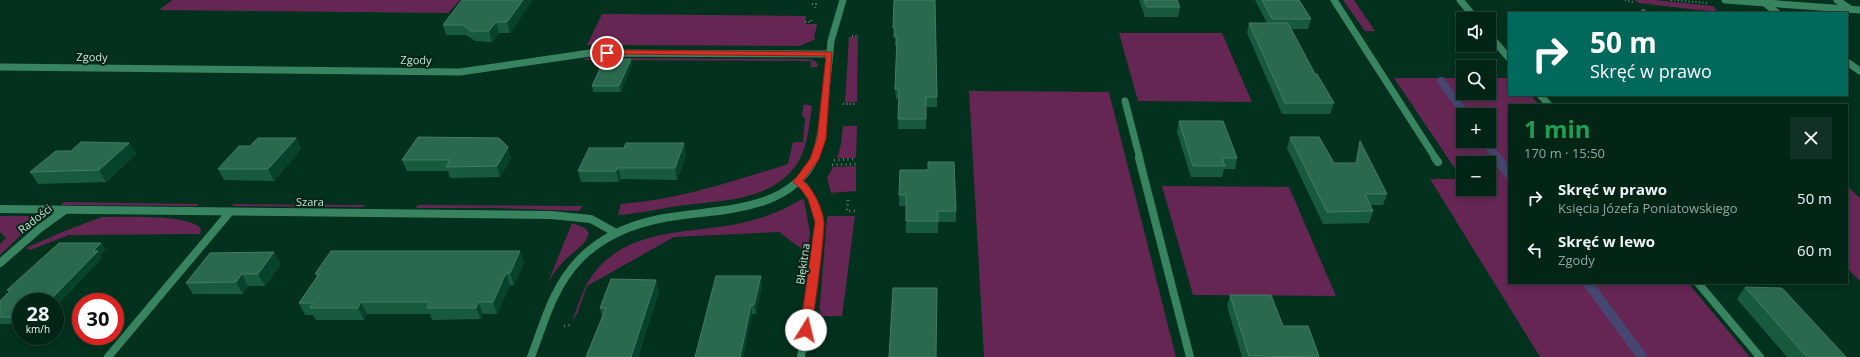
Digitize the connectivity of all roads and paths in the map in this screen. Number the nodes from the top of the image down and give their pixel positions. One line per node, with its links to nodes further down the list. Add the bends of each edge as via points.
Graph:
1 (843, 0): 18 (street, via 833,31)
2 (1334, 0): 30 (street)
3 (1460, 0): 13 (street)
4 (1625, 0): 7 (path)
5 (1725, 0): 8 (street)
6 (1837, 0): 10 (street)
7 (1633, 2)
8 (1765, 3): 10 (street); 14 (street)
9 (812, 4): 11 (path, via 816,4)
10 (1850, 9): 12 (street)
11 (815, 10)
12 (1860, 10)
13 (1470, 12)
14 (1776, 12)
15 (812, 19): 16 (path, via 811,22)
16 (805, 22)
17 (1496, 43): 19 (street)
18 (830, 54): 21 (street, Zgody, via 590,53 460,72); 33 (street, via 821,139 814,159)
19 (1508, 57)
20 (1848, 63): 22 (street)
21 (0, 67)
22 (1860, 71)
23 (1541, 96): 27 (street)
24 (1125, 101): 47 (street)
25 (841, 104): 26 (path)
26 (857, 104)
27 (1548, 104)
28 (856, 159): 29 (path)
29 (832, 160)
30 (1438, 162)
31 (856, 164): 32 (path)
32 (829, 165)
33 (797, 182): 39 (street, via 774,196 749,206 729,211 659,219); 46 (street, Błękitna, via 804,186 812,198 820,222)
34 (848, 200): 37 (path, via 847,211)
35 (0, 209): 36 (street, Szara)
36 (65, 210): 38 (street, Szara); 40 (street, Radości)
37 (855, 211)
38 (230, 212): 39 (street, Szara, via 560,216 595,220); 44 (street)
39 (616, 233): 45 (street, via 590,250 568,272)
40 (0, 263)
41 (1699, 284): 48 (street)
42 (564, 326): 43 (path)
43 (572, 326)
44 (108, 357)
45 (531, 357)
46 (801, 357)
47 (1190, 357)
48 (1760, 357)

